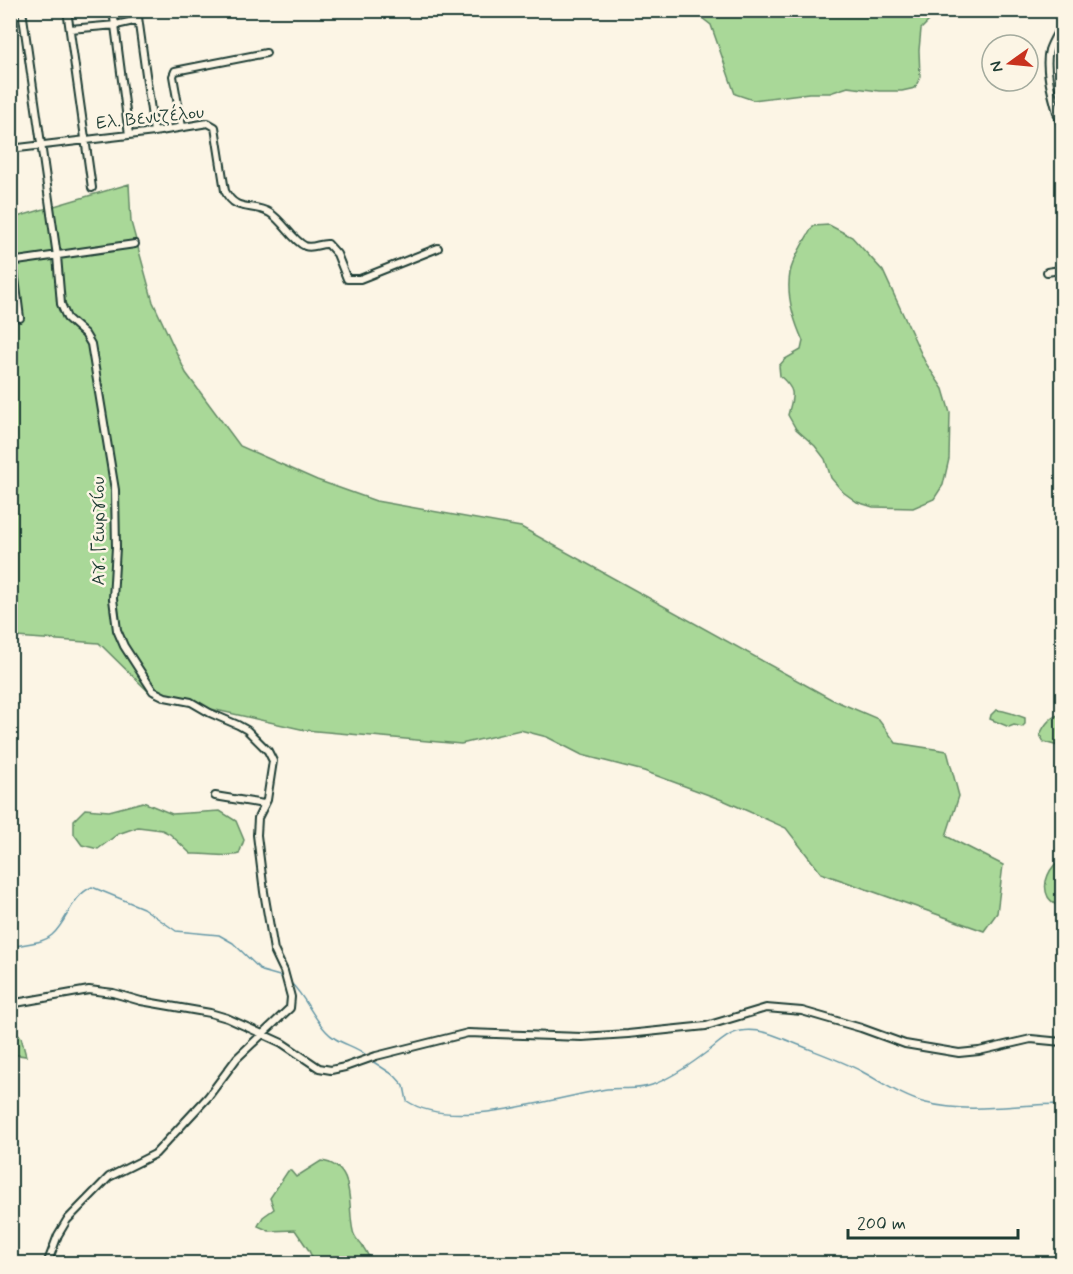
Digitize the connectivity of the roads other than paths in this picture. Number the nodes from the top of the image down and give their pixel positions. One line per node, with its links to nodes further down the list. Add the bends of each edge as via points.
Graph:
1 (22, 10): 15 (street, Αγ. Γεωργίου)
2 (67, 10): 8 (street)
3 (113, 10): 7 (street)
4 (137, 10): 5 (street)
5 (138, 20): 7 (street); 12 (street)
6 (1062, 24): 11 (street, via 1047,62)
7 (116, 25): 8 (street); 13 (street)
8 (70, 28): 14 (street)
9 (267, 53): 10 (street, via 175,71)
10 (182, 128): 12 (street, Ελ. Βενιζέλου); 19 (street, Ελ. Βενιζέλου, via 212,124 229,198 240,207 268,211 304,246 328,244 337,254 347,279 360,279)
11 (1062, 131)
12 (154, 132): 13 (street, Ελ. Βενιζέλου)
13 (129, 135): 14 (street, Ελ. Βενιζέλου)
14 (86, 139): 15 (street, Ελ. Βενιζέλου); 17 (street)
15 (40, 146): 16 (street, Ελ. Βενιζέλου); 20 (street, Αγ. Γεωργίου)
16 (10, 149)
17 (92, 188)
18 (135, 244): 20 (street)
19 (438, 248)
20 (57, 256): 21 (street); 26 (street, Αγ. Γεωργίου, via 62,309 92,344 109,444 115,490 113,599 117,630 153,691 191,702 238,725 268,751 273,761)
21 (12, 262): 24 (street)
22 (1047, 272): 23 (street)
23 (1062, 272)
24 (20, 318)
25 (215, 796): 26 (street)
26 (264, 804): 28 (street, Αγ. Γεωργίου, via 257,836 264,892 274,950 292,1003)
27 (10, 1004): 28 (street, via 99,990 210,1013)
28 (264, 1033): 29 (street, via 325,1070 468,1033 628,1034 706,1026 766,1008 802,1011 905,1044 959,1053 1031,1039); 30 (street, via 237,1058 208,1097 155,1154 109,1178 67,1220)
29 (1062, 1042)
30 (47, 1263)

